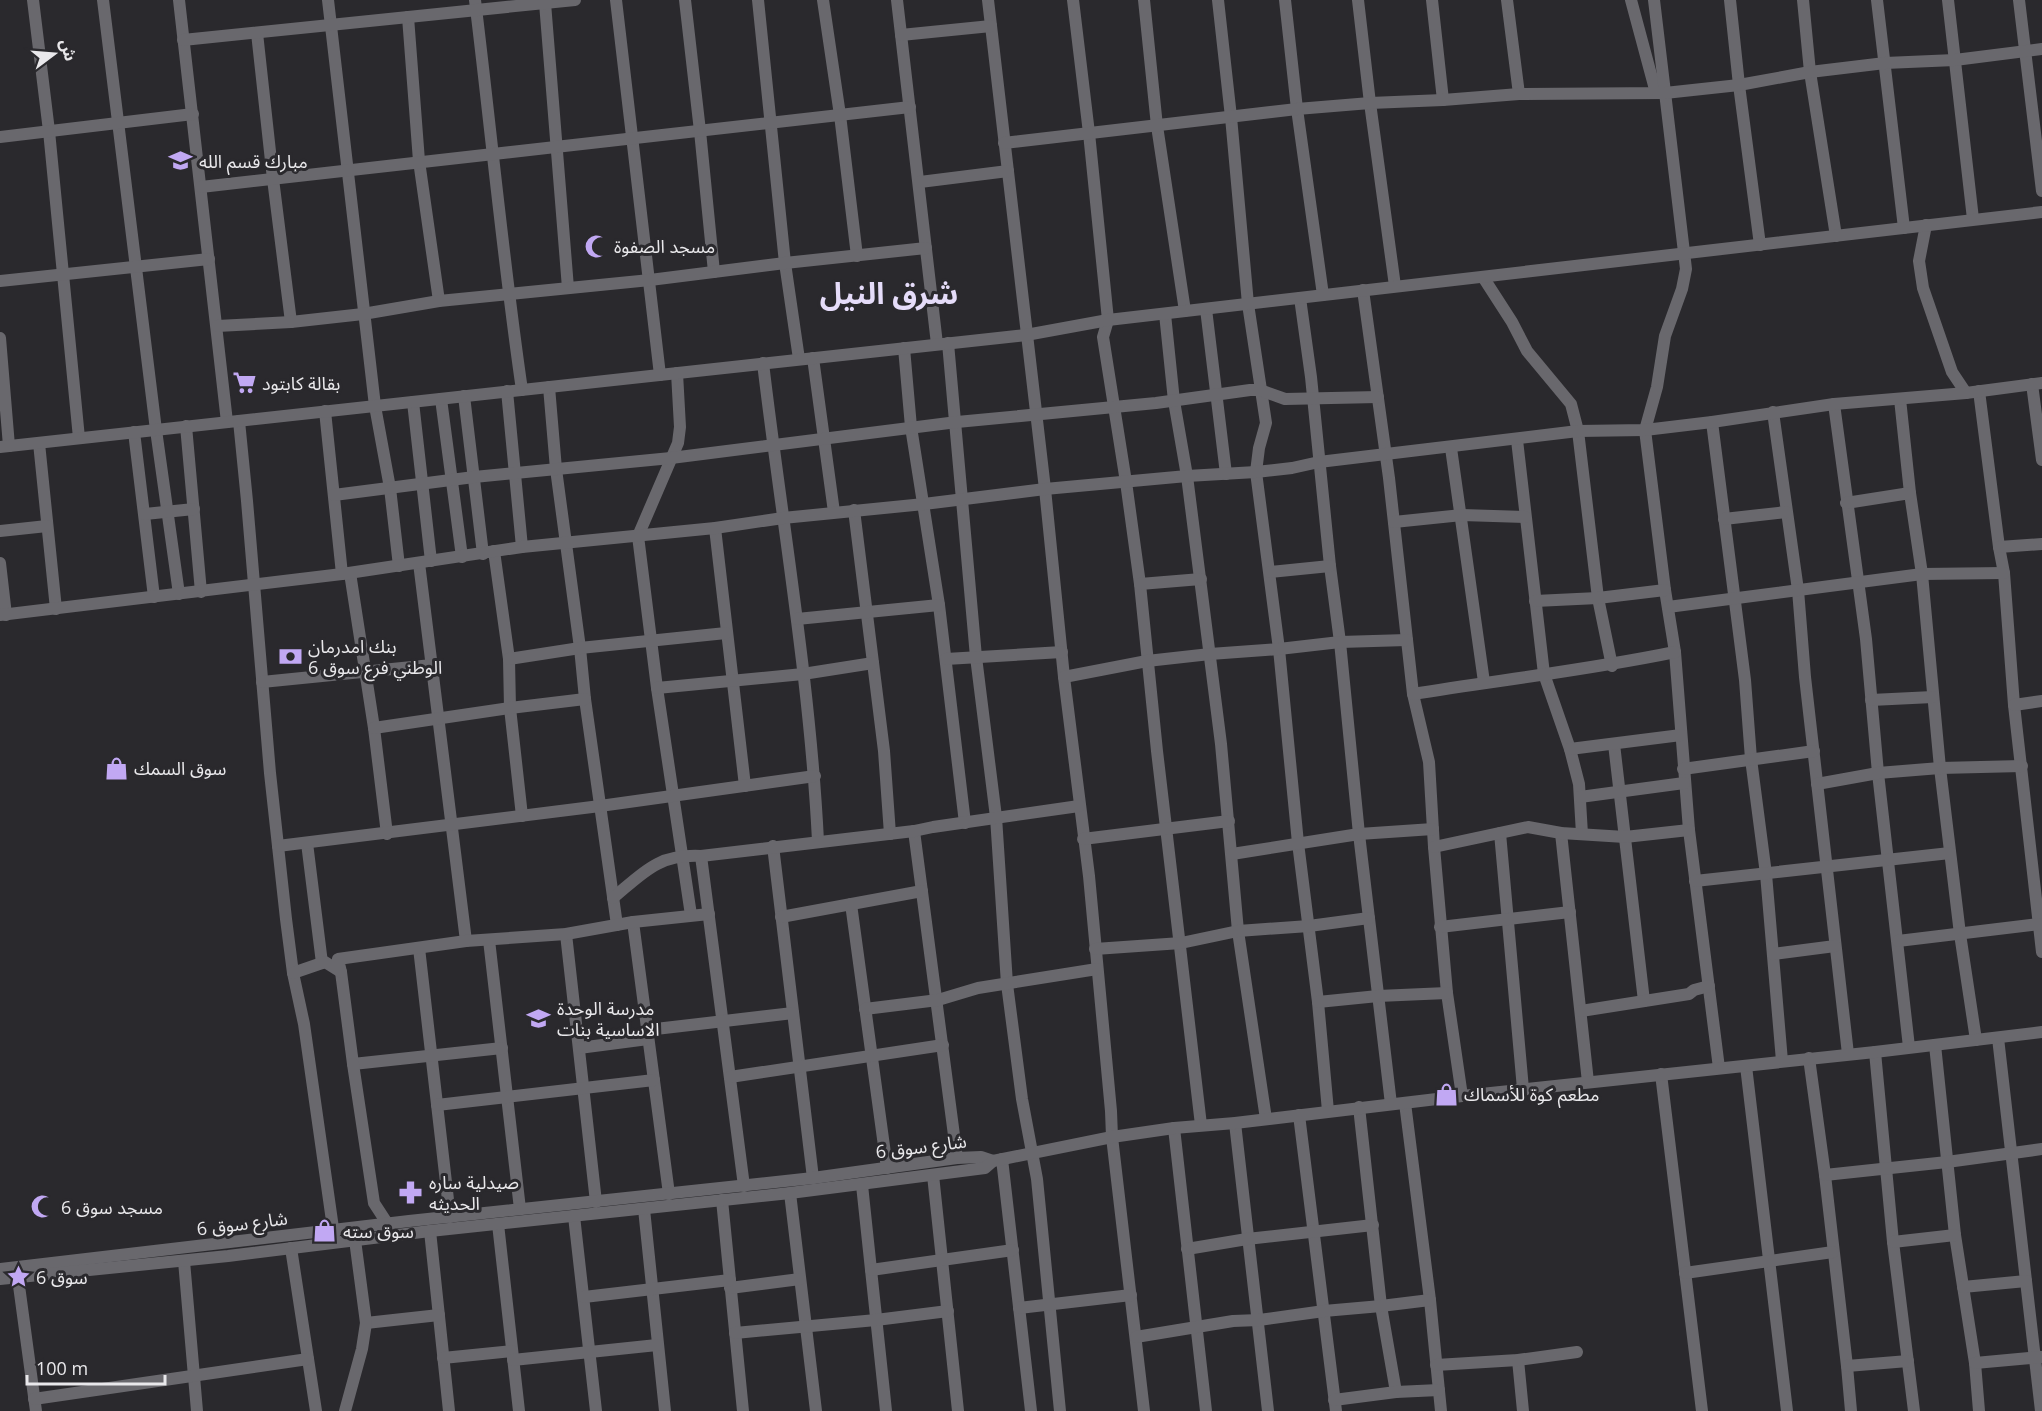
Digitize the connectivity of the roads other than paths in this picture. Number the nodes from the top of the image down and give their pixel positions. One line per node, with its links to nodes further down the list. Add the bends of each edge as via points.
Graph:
1 (33, 0): 53 (street)
2 (103, 0): 50 (street)
3 (179, 0): 33 (street)
4 (328, 0): 29 (street)
5 (575, 0): 26 (street)
6 (616, 0): 56 (street)
7 (685, 0): 52 (street)
8 (758, 0): 49 (street)
9 (823, 0): 47 (street)
10 (897, 0): 32 (street)
11 (988, 0): 30 (street)
12 (1073, 0): 54 (street)
13 (1144, 0): 51 (street)
14 (1218, 0): 48 (street)
15 (1285, 0): 45 (street)
16 (1358, 0): 43 (street)
17 (1432, 0): 42 (street)
18 (1507, 0): 41 (street)
19 (1631, 0): 40 (street)
20 (1654, 0): 40 (street)
21 (1731, 0): 39 (street)
22 (1803, 0): 38 (street)
23 (1877, 0): 37 (street)
24 (1948, 0): 36 (street)
25 (2019, 0): 35 (street)
26 (544, 3): 27 (street); 58 (street)
27 (476, 4): 28 (street); 59 (street)
28 (408, 17): 29 (street); 60 (street)
29 (330, 25): 31 (street); 61 (street)
30 (991, 26): 32 (street); 57 (street)
31 (257, 33): 33 (street); 63 (street)
32 (901, 35): 44 (street)
33 (183, 40): 46 (street)
34 (2042, 49): 35 (street)
35 (2024, 51): 36 (street); 66 (street)
36 (1955, 60): 37 (street); 68 (street)
37 (1885, 63): 38 (street); 70 (street)
38 (1810, 72): 39 (street); 71 (street)
39 (1739, 85): 40 (street); 72 (street)
40 (1660, 93): 41 (street); 74 (street)
41 (1519, 94): 42 (street)
42 (1443, 100): 43 (street)
43 (1370, 103): 45 (street); 84 (street)
44 (910, 107): 47 (street); 64 (street)
45 (1298, 109): 48 (street); 88 (street)
46 (193, 114): 50 (street); 65 (street)
47 (840, 115): 49 (street); 75 (street)
48 (1231, 117): 51 (street); 91 (street)
49 (771, 123): 52 (street); 77 (street)
50 (119, 124): 53 (street); 78 (street)
51 (1156, 126): 54 (street); 93 (street)
52 (700, 130): 56 (street); 79 (street)
53 (49, 131): 55 (street); 80 (street)
54 (1089, 133): 57 (street); 96 (street)
55 (0, 137)
56 (632, 139): 58 (street); 82 (street)
57 (1004, 143): 62 (street)
58 (557, 147): 59 (street); 85 (street)
59 (494, 155): 60 (street); 87 (street)
60 (419, 161): 61 (street); 90 (street)
61 (346, 170): 63 (street); 94 (street)
62 (1008, 171): 64 (street); 99 (street)
63 (273, 179): 65 (street); 97 (street)
64 (920, 182): 73 (street)
65 (201, 188): 76 (street)
66 (2042, 191)
67 (2042, 212): 68 (street)
68 (1973, 219): 69 (street)
69 (1926, 225): 70 (street); 114 (street, via 1919,261 1923,288 1952,372)
70 (1904, 228): 71 (street)
71 (1836, 236): 72 (street)
72 (1760, 245): 74 (street)
73 (926, 248): 75 (street); 101 (street)
74 (1684, 254): 81 (street); 135 (street, via 1685,276 1665,336)
75 (857, 256): 77 (street)
76 (209, 259): 78 (street); 98 (street)
77 (785, 263): 79 (street); 104 (street)
78 (137, 267): 80 (street); 134 (street)
79 (714, 272): 82 (street)
80 (64, 275): 83 (street); 138 (street)
81 (1483, 277): 84 (street); 136 (street, via 1527,351 1569,399)
82 (650, 280): 85 (street); 107 (street)
83 (0, 281)
84 (1395, 286): 86 (street)
85 (568, 288): 87 (street)
86 (1363, 290): 88 (street); 117 (street)
87 (508, 294): 90 (street); 110 (street)
88 (1323, 295): 89 (street)
89 (1300, 298): 91 (street); 119 (street)
90 (438, 301): 94 (street)
91 (1248, 304): 92 (street); 111 (street)
92 (1206, 309): 93 (street); 115 (street)
93 (1185, 311): 95 (street)
94 (363, 314): 97 (street); 124 (street)
95 (1165, 314): 96 (street); 121 (street)
96 (1108, 320): 99 (street); 125 (street, via 1103,337)
97 (291, 322): 98 (street)
98 (217, 326): 129 (street)
99 (1026, 334): 101 (street); 128 (street)
100 (0, 338): 143 (street)
101 (942, 344): 102 (street); 130 (street)
102 (904, 348): 103 (street); 133 (street)
103 (813, 358): 104 (street); 139 (street)
104 (799, 359): 105 (street)
105 (763, 363): 106 (street); 142 (street)
106 (677, 373): 107 (street); 146 (street, via 679,435)
107 (660, 375): 109 (street)
108 (2037, 384): 112 (street); 147 (street)
109 (549, 387): 110 (street); 149 (street)
110 (522, 390): 113 (street)
111 (1260, 390): 115 (street); 119 (street, via 1284,399); 150 (street, via 1266,423)
112 (1979, 391): 114 (street); 183 (street)
113 (507, 392): 116 (street); 151 (street)
114 (1966, 393): 120 (street)
115 (1215, 394): 121 (street); 152 (street)
116 (464, 396): 118 (street); 154 (street)
117 (1378, 397): 119 (street); 145 (street)
118 (441, 399): 122 (street); 155 (street)
119 (1312, 399): 148 (street)
120 (1900, 399): 123 (street); 160 (street)
121 (1174, 400): 125 (street); 153 (street)
122 (412, 402): 124 (street); 157 (street)
123 (1833, 404): 127 (street); 163 (street)
124 (375, 406): 126 (street); 158 (street)
125 (1114, 407): 128 (street); 156 (street)
126 (325, 411): 129 (street); 161 (street)
127 (1773, 412): 131 (street); 169 (street)
128 (1035, 415): 130 (street); 159 (street)
129 (233, 421): 132 (street); 196 (street)
130 (957, 422): 133 (street); 162 (street)
131 (1712, 422): 135 (street); 174 (street)
132 (186, 426): 134 (street); 165 (street)
133 (911, 427): 139 (street); 164 (street)
134 (156, 430): 137 (street); 167 (street)
135 (1645, 430): 136 (street); 198 (street)
136 (1578, 431): 140 (street); 203 (street)
137 (134, 432): 138 (street); 170 (street)
138 (79, 438): 141 (street)
139 (823, 439): 142 (street); 168 (street)
140 (1516, 440): 144 (street); 172 (street)
141 (39, 443): 143 (street); 176 (street)
142 (772, 444): 146 (street); 173 (street)
143 (4, 446)
144 (1451, 448): 145 (street); 171 (street)
145 (1386, 456): 148 (street); 175 (street)
146 (671, 458): 149 (street); 179 (street)
147 (2042, 460)
148 (1319, 462): 150 (street); 189 (street)
149 (556, 469): 151 (street); 180 (street)
150 (1256, 472): 152 (street); 190 (street)
151 (514, 474): 154 (street); 182 (street)
152 (1226, 474): 153 (street)
153 (1187, 476): 156 (street); 194 (street)
154 (474, 477): 155 (street); 184 (street)
155 (452, 480): 157 (street); 185 (street)
156 (1126, 482): 159 (street); 197 (street)
157 (422, 484): 158 (street); 186 (street)
158 (390, 488): 161 (street); 188 (street)
159 (1045, 489): 162 (street); 218 (street)
160 (1910, 493): 163 (street); 193 (street)
161 (334, 495): 191 (street)
162 (961, 500): 164 (street); 221 (street)
163 (1846, 503): 195 (street)
164 (924, 504): 166 (street); 206 (street)
165 (194, 509): 167 (street); 200 (street)
166 (854, 510): 168 (street); 209 (street)
167 (167, 512): 170 (street); 201 (street)
168 (834, 512): 173 (street)
169 (1786, 512): 174 (street); 199 (street)
170 (145, 514): 202 (street)
171 (1462, 514): 172 (street); 175 (street); 234 (street)
172 (1524, 517): 205 (street)
173 (783, 518): 177 (street); 211 (street)
174 (1724, 519): 204 (street)
175 (1394, 522): 213 (street)
176 (47, 526): 178 (street); 208 (street)
177 (715, 528): 179 (street); 212 (street)
178 (0, 531)
179 (638, 536): 180 (street); 214 (street)
180 (567, 542): 182 (street); 216 (street)
181 (2042, 544): 183 (street)
182 (522, 547): 184 (street)
183 (1999, 547): 192 (street)
184 (489, 552): 185 (street); 222 (street)
185 (462, 557): 186 (street)
186 (425, 562): 188 (street); 226 (street)
187 (0, 563): 210 (street)
188 (399, 566): 191 (street)
189 (1330, 566): 190 (street); 215 (street)
190 (1270, 572): 217 (street)
191 (346, 573): 196 (street); 228 (street)
192 (2004, 573): 193 (street); 241 (street)
193 (1922, 574): 195 (street); 237 (street)
194 (1201, 579): 197 (street); 220 (street)
195 (1859, 582): 199 (street); 239 (street)
196 (254, 583): 200 (street); 233 (street)
197 (1140, 584): 224 (street)
198 (1665, 590): 203 (street); 207 (street)
199 (1798, 590): 204 (street); 248 (street)
200 (201, 592): 201 (street)
201 (179, 594): 202 (street)
202 (154, 597): 208 (street)
203 (1598, 598): 205 (street); 227 (street)
204 (1734, 598): 207 (street); 249 (street)
205 (1535, 601): 230 (street)
206 (939, 604): 209 (street); 223 (street)
207 (1668, 607): 219 (street)
208 (56, 609): 210 (street)
209 (867, 612): 211 (street); 225 (street)
210 (3, 615)
211 (797, 619): 229 (street)
212 (726, 633): 214 (street); 232 (street)
213 (1407, 640): 215 (street); 236 (street)
214 (652, 641): 216 (street); 235 (street)
215 (1340, 642): 217 (street); 276 (street)
216 (580, 648): 222 (street); 238 (street)
217 (1279, 649): 220 (street); 282 (street)
218 (1062, 652): 221 (street); 231 (street)
219 (1675, 652): 227 (street); 245 (street)
220 (1210, 654): 224 (street); 265 (street)
221 (976, 657): 223 (street); 264 (street)
222 (508, 659): 242 (street)
223 (946, 659): 266 (street)
224 (1148, 662): 231 (street); 268 (street)
225 (873, 663): 229 (street); 275 (street)
226 (432, 665): 228 (street); 243 (street)
227 (1612, 666): 230 (street)
228 (364, 672): 233 (street); 244 (street)
229 (803, 674): 232 (street); 254 (street)
230 (1544, 674): 234 (street); 247 (street)
231 (1064, 677): 262 (street)
232 (731, 680): 235 (street); 257 (street)
233 (262, 682): 283 (street)
234 (1484, 682): 236 (street)
235 (657, 688): 259 (street)
236 (1413, 694): 269 (street, via 1429,762)
237 (1933, 697): 239 (street); 251 (street)
238 (585, 699): 242 (street); 261 (street)
239 (1871, 700): 253 (street)
240 (2042, 701): 241 (street)
241 (2014, 705): 250 (street)
242 (510, 708): 243 (street); 263 (street)
243 (439, 719): 244 (street); 267 (street)
244 (374, 728): 274 (street)
245 (1681, 735): 246 (street); 252 (street)
246 (1614, 744): 247 (street); 258 (street)
247 (1570, 749): 260 (street)
248 (1814, 751): 249 (street); 256 (street)
249 (1751, 759): 252 (street); 293 (street)
250 (2022, 766): 251 (street); 291 (street)
251 (1940, 768): 253 (street); 286 (street)
252 (1683, 769): 255 (street)
253 (1878, 773): 256 (street); 290 (street)
254 (815, 776): 257 (street); 280 (street)
255 (1684, 783): 258 (street); 270 (street)
256 (1817, 784): 292 (street)
257 (745, 786): 259 (street)
258 (1619, 792): 260 (street); 278 (street)
259 (673, 796): 261 (street); 289 (street)
260 (1580, 797): 277 (street)
261 (600, 806): 263 (street); 296 (street)
262 (1079, 806): 264 (street); 279 (street)
263 (522, 816): 267 (street)
264 (996, 817): 266 (street); 325 (street)
265 (1229, 821): 268 (street); 287 (street)
266 (965, 823): 271 (street)
267 (450, 825): 274 (street); 313 (street)
268 (1166, 827): 279 (street); 315 (street)
269 (1433, 829): 276 (street); 285 (street)
270 (1689, 830): 278 (street); 294 (street)
271 (914, 831): 275 (street); 295 (street)
272 (1500, 833): 273 (street, via 1528,827); 285 (street); 303 (street)
273 (1561, 833): 277 (street); 298 (street)
274 (387, 834): 281 (street)
275 (891, 834): 280 (street)
276 (1359, 834): 282 (street); 302 (street)
277 (1582, 834): 278 (street)
278 (1625, 837): 330 (street)
279 (1083, 839): 318 (street)
280 (818, 841): 284 (street)
281 (307, 843): 283 (street); 321 (street)
282 (1298, 843): 287 (street); 307 (street)
283 (278, 846): 324 (street)
284 (772, 846): 288 (street); 301 (street)
285 (1434, 847): 308 (street)
286 (1950, 853): 290 (street); 311 (street)
287 (1232, 854): 309 (street)
288 (701, 856): 289 (street); 299 (street)
289 (681, 857): 296 (street, via 651,866); 300 (street)
290 (1888, 859): 292 (street); 314 (street)
291 (2037, 862): 305 (street)
292 (1826, 867): 293 (street); 316 (street)
293 (1766, 874): 294 (street); 320 (street)
294 (1695, 881): 326 (street)
295 (922, 891): 297 (street); 329 (street)
296 (613, 898): 306 (street)
297 (851, 903): 301 (street); 332 (street)
298 (1570, 912): 303 (street); 333 (street)
299 (709, 914): 300 (street); 335 (street)
300 (691, 915): 304 (street)
301 (781, 917): 334 (street)
302 (1369, 918): 307 (street); 328 (street)
303 (1508, 918): 308 (street); 360 (street)
304 (633, 922): 306 (street); 337 (street)
305 (2039, 924): 311 (street); 319 (street)
306 (617, 925): 310 (street)
307 (1309, 926): 309 (street); 331 (street)
308 (1440, 927): 327 (street)
309 (1238, 931): 315 (street); 369 (street)
310 (566, 934): 312 (street); 344 (street)
311 (1959, 934): 314 (street); 339 (street)
312 (489, 940): 313 (street); 343 (street)
313 (466, 941): 317 (street)
314 (1898, 941): 342 (street)
315 (1181, 943): 318 (street); 371 (street)
316 (1835, 946): 320 (street); 346 (street)
317 (419, 948): 323 (street, via 338,959); 347 (street)
318 (1095, 950): 322 (street)
319 (2042, 952)
320 (1773, 954): 350 (street)
321 (322, 963): 323 (street); 324 (street)
322 (1097, 969): 325 (street); 373 (street)
323 (341, 972): 351 (street)
324 (293, 973): 401 (street, via 304,1024)
325 (1007, 984): 329 (street); 376 (street, via 1022,1099)
326 (1709, 986): 330 (street, via 1689,994); 354 (street)
327 (1447, 993): 328 (street); 361 (street)
328 (1378, 996): 331 (street); 364 (street)
329 (938, 1000): 332 (street); 340 (street)
330 (1644, 1001): 333 (street)
331 (1318, 1002): 367 (street)
332 (865, 1009): 348 (street)
333 (1581, 1011): 358 (street)
334 (793, 1013): 335 (street); 353 (street)
335 (723, 1020): 337 (street); 356 (street)
336 (2042, 1032): 338 (street)
337 (647, 1034): 344 (street); 357 (street)
338 (1998, 1038): 339 (street); 375 (street)
339 (1976, 1040): 341 (street)
340 (943, 1045): 348 (street); 377 (street)
341 (1935, 1045): 342 (street); 379 (street)
342 (1909, 1047): 345 (street)
343 (502, 1048): 347 (street); 362 (street)
344 (579, 1048): 359 (street)
345 (1875, 1052): 346 (street); 381 (street)
346 (1848, 1054): 349 (street)
347 (432, 1055): 351 (street); 365 (street)
348 (871, 1056): 353 (street); 380 (street)
349 (1809, 1058): 350 (street); 383 (street)
350 (1782, 1061): 352 (street)
351 (353, 1064): 395 (street, via 374,1203)
352 (1746, 1066): 354 (street); 411 (street)
353 (800, 1068): 356 (street); 384 (street)
354 (1719, 1068): 355 (street)
355 (1661, 1074): 358 (street); 415 (street)
356 (730, 1077): 386 (street)
357 (654, 1080): 359 (street); 388 (street)
358 (1588, 1082): 360 (street)
359 (583, 1088): 362 (street); 390 (street)
360 (1523, 1089): 361 (street)
361 (1462, 1096): 363 (street)
362 (508, 1098): 365 (street); 391 (street)
363 (1405, 1103): 364 (street); 424 (street)
364 (1391, 1104): 366 (street)
365 (437, 1106): 393 (street)
366 (1359, 1107): 367 (street); 397 (street)
367 (1328, 1112): 368 (street)
368 (1299, 1115): 369 (street); 398 (street)
369 (1266, 1119): 370 (street)
370 (1235, 1123): 371 (street); 402 (street)
371 (1201, 1125): 372 (street)
372 (1174, 1128): 373 (street); 406 (street)
373 (1112, 1137): 376 (street); 422 (street)
374 (2042, 1149): 375 (street)
375 (2012, 1153): 379 (street); 418 (street)
376 (1034, 1154): 378 (street); 425 (street)
377 (957, 1158): 378 (street, شارع سوق 6); 380 (street, شارع سوق 6)
378 (998, 1160): 382 (street, شارع سوق 6, via 985,1168); 407 (street)
379 (1947, 1162): 381 (street); 400 (street)
380 (887, 1168): 384 (street, شارع سوق 6)
381 (1885, 1169): 383 (street); 404 (street)
382 (933, 1175): 385 (street, شارع سوق 6); 409 (street)
383 (1825, 1175): 408 (street)
384 (813, 1178): 386 (street, شارع سوق 6)
385 (862, 1185): 387 (street, شارع سوق 6); 413 (street)
386 (744, 1186): 388 (street, شارع سوق 6)
387 (790, 1193): 389 (street, شارع سوق 6); 417 (street)
388 (669, 1194): 390 (street, شارع سوق 6)
389 (722, 1200): 392 (street, شارع سوق 6); 419 (street)
390 (596, 1202): 391 (street, شارع سوق 6)
391 (520, 1209): 393 (street, شارع سوق 6)
392 (644, 1209): 394 (street, شارع سوق 6); 421 (street)
393 (450, 1216): 395 (street, شارع سوق 6)
394 (574, 1216): 396 (street, شارع سوق 6); 423 (street)
395 (387, 1224): 401 (street, شارع سوق 6)
396 (498, 1224): 399 (street, شارع سوق 6); 441 (street)
397 (1373, 1225): 398 (street); 426 (street)
398 (1314, 1230): 402 (street); 429 (street)
399 (430, 1231): 403 (street, شارع سوق 6); 430 (street)
400 (1955, 1235): 404 (street); 420 (street)
401 (334, 1236): 403 (street, شارع سوق 6); 405 (street, شارع سوق 6); 414 (street, شارع سوق 6)
402 (1247, 1239): 406 (street); 432 (street)
403 (355, 1240): 433 (street)
404 (1893, 1242): 446 (street)
405 (291, 1248): 410 (street, شارع سوق 6); 444 (street)
406 (1188, 1250): 435 (street)
407 (1013, 1251): 409 (street); 427 (street)
408 (1833, 1252): 411 (street); 449 (street)
409 (942, 1260): 413 (street); 428 (street)
410 (184, 1261): 414 (street, شارع سوق 6); 450 (street)
411 (1768, 1261): 415 (street); 474 (street)
412 (0, 1269): 414 (street, شارع سوق 6)
413 (871, 1269): 431 (street)
414 (17, 1272): 416 (street, شارع سوق 6); 453 (street)
415 (1685, 1273): 473 (street)
416 (0, 1279)
417 (800, 1279): 419 (street); 434 (street)
418 (2026, 1281): 420 (street); 442 (street)
419 (730, 1284): 421 (street); 436 (street)
420 (1963, 1287): 447 (street)
421 (651, 1289): 423 (street); 438 (street)
422 (1131, 1295): 425 (street); 437 (street)
423 (584, 1297): 439 (street)
424 (1430, 1300): 426 (street); 448 (street)
425 (1049, 1304): 427 (street); 467 (street)
426 (1381, 1306): 429 (street); 452 (street)
427 (1019, 1308): 466 (street)
428 (948, 1311): 431 (street); 465 (street)
429 (1324, 1311): 432 (street); 454 (street)
430 (439, 1315): 433 (street); 443 (street)
431 (876, 1320): 434 (street); 464 (street)
432 (1258, 1320): 435 (street); 470 (street)
433 (366, 1323): 457 (street)
434 (805, 1326): 436 (street); 463 (street)
435 (1195, 1326): 437 (street); 469 (street)
436 (735, 1333): 462 (street)
437 (1136, 1337): 468 (street)
438 (657, 1345): 439 (street); 461 (street)
439 (589, 1352): 441 (street); 460 (street)
440 (1577, 1352): 445 (street)
441 (512, 1355): 443 (street); 459 (street)
442 (2038, 1357): 447 (street); 478 (street)
443 (443, 1358): 458 (street)
444 (308, 1359): 450 (street); 456 (street)
445 (1518, 1360): 448 (street); 472 (street)
446 (1908, 1361): 449 (street); 476 (street)
447 (1975, 1363): 477 (street)
448 (1436, 1365): 451 (street)
449 (1847, 1366): 475 (street)
450 (193, 1376): 453 (street); 455 (street)
451 (1439, 1390): 452 (street); 471 (street)
452 (1395, 1392): 454 (street)
453 (35, 1405)
454 (1335, 1406)
455 (197, 1411)
456 (316, 1411)
457 (345, 1411)
458 (449, 1411)
459 (519, 1411)
460 (596, 1411)
461 (665, 1411)
462 (743, 1411)
463 (816, 1411)
464 (886, 1411)
465 (958, 1411)
466 (1031, 1411)
467 (1060, 1411)
468 (1144, 1411)
469 (1206, 1411)
470 (1268, 1411)
471 (1440, 1411)
472 (1523, 1411)
473 (1702, 1411)
474 (1787, 1411)
475 (1851, 1411)
476 (1914, 1411)
477 (1979, 1411)
478 (2041, 1411)

